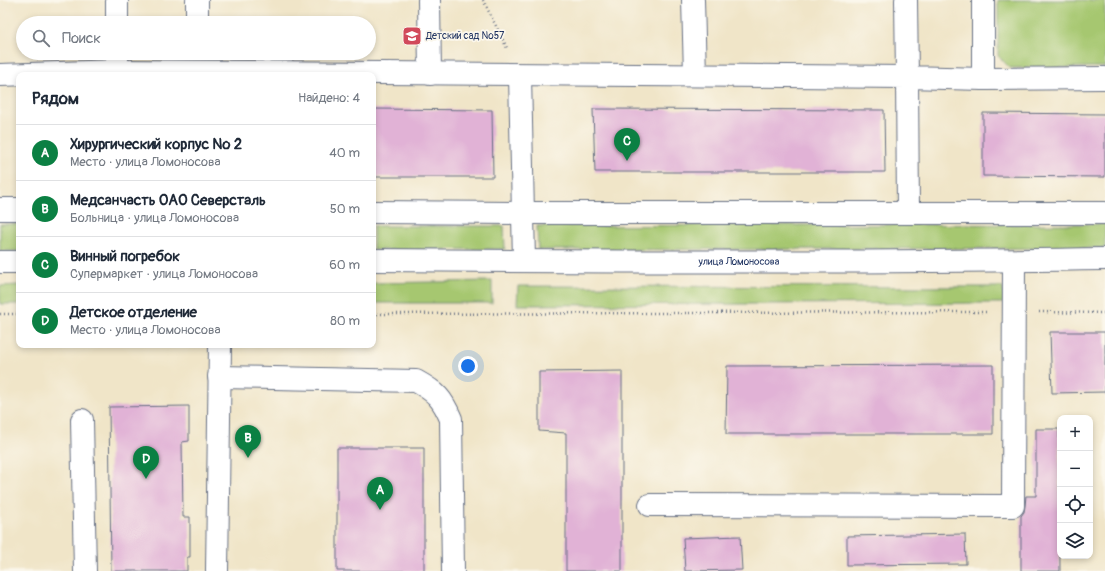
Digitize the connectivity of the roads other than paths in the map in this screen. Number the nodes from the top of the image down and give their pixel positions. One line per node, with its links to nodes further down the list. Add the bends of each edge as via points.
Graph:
1 (117, 0): 7 (street)
2 (197, 0): 8 (street)
3 (429, 0): 14 (street)
4 (693, 0): 17 (street)
5 (906, 0): 18 (street)
6 (983, 0): 20 (street)
7 (117, 16)
8 (197, 16)
9 (117, 66): 10 (street); 11 (street)
10 (39, 72)
11 (352, 72)
12 (376, 73): 14 (street)
13 (16, 74): 15 (street)
14 (430, 74): 16 (street)
15 (0, 75)
16 (520, 75): 17 (street); 25 (street)
17 (695, 75): 18 (street)
18 (907, 77): 20 (street); 24 (street)
19 (1105, 78): 20 (street)
20 (983, 79)
21 (0, 209): 22 (street)
22 (16, 209)
23 (376, 212): 25 (street)
24 (908, 212): 25 (street); 26 (street)
25 (523, 213): 29 (street)
26 (1105, 213)
27 (1105, 259): 30 (street, улица Ломоносова)
28 (376, 260): 29 (street, улица Ломоносова)
29 (524, 261): 30 (street, улица Ломоносова)
30 (1014, 261): 36 (street, via 1013,506)
31 (0, 262): 32 (street)
32 (16, 262)
33 (220, 348): 34 (street)
34 (220, 377): 38 (street); 39 (street, via 416,381 433,390 445,405 451,419)
35 (82, 420): 37 (street)
36 (650, 504)
37 (85, 571)
38 (217, 571)
39 (453, 571)

